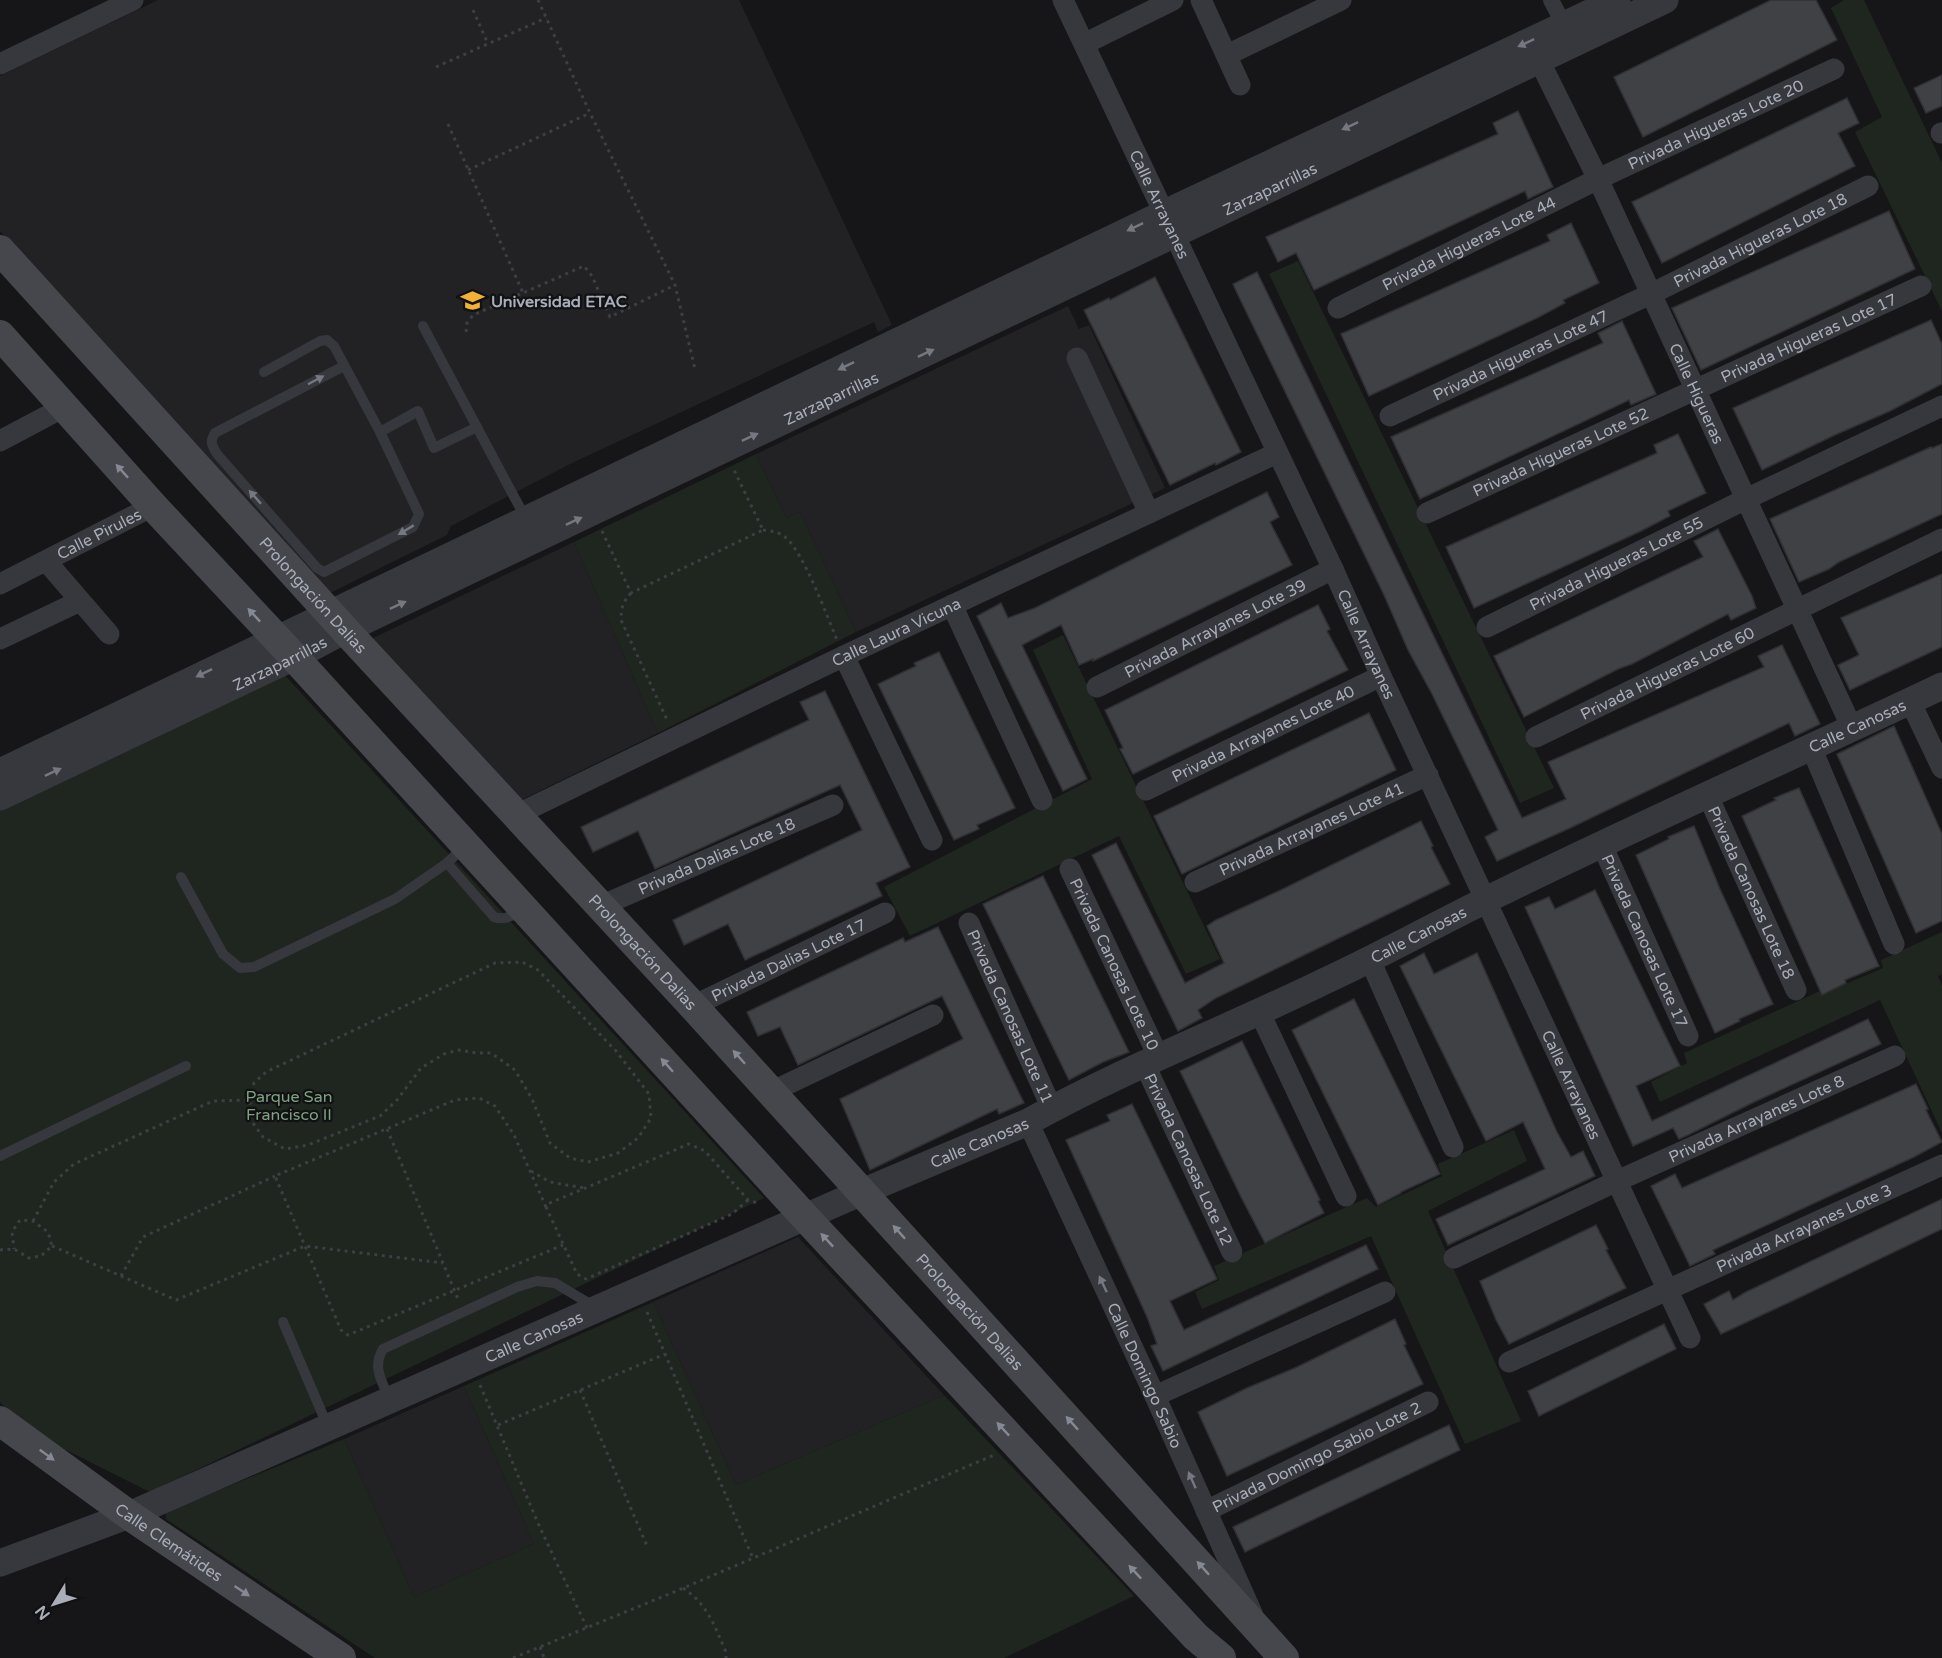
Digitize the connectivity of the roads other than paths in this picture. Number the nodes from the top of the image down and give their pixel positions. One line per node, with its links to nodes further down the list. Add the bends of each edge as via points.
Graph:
1 (133, 0): 13 (street)
2 (1063, 0): 10 (street, Calle Arrayanes)
3 (1173, 0): 10 (street)
4 (1201, 0): 11 (street)
5 (1551, 0): 9 (street)
6 (1617, 0): 9 (street, Zarzaparrillas)
7 (1665, 0): 12 (street, Zarzaparrillas)
8 (1329, 2): 11 (street)
9 (1564, 25): 18 (street, Zarzaparrillas, one-way to 18)
10 (1084, 44): 18 (street, Calle Arrayanes)
11 (1227, 55): 15 (street)
12 (1539, 60): 16 (street, Calle Higueras); 18 (street, Zarzaparrillas)
13 (0, 64)
14 (1834, 69): 16 (street, Privada Higueras Lote 20)
15 (1240, 85)
16 (1598, 178): 21 (street, Calle Higueras); 22 (street, Privada Higueras Lote 44)
17 (1868, 186): 21 (street, Privada Higueras Lote 18)
18 (1170, 224): 35 (street, Calle Arrayanes); 40 (street, Zarzaparrillas, one-way to 40); 48 (street, Zarzaparrillas, one-way to 18, via 593,512)
19 (0, 250): 48 (main road, Prolongación Dalias)
20 (1921, 286): 28 (street, Privada Higueras Lote 17)
21 (1651, 294): 28 (street, Calle Higueras); 31 (street, Privada Higueras Lote 47)
22 (1338, 308)
23 (423, 326): 32 (lane)
24 (0, 335): 30 (main road)
25 (1077, 358): 38 (street)
26 (344, 366): 27 (lane, via 327,340); 33 (lane); 33 (lane, one-way to 26, via 419,514 413,527 324,573 211,445 216,433)
27 (264, 372)
28 (1695, 389): 36 (street, Calle Higueras); 39 (street, Privada Higueras Lote 52)
29 (1942, 406): 36 (street, Privada Higueras Lote 55)
30 (64, 407): 34 (street); 37 (main road, one-way to 30)
31 (1390, 416)
32 (477, 427): 33 (lane, via 434,448 418,411); 40 (lane)
33 (380, 432)
34 (0, 441)
35 (1277, 453): 38 (street, Calle Laura Vicuna); 43 (street, Calle Arrayanes)
36 (1746, 499): 47 (street, Calle Higueras); 49 (street, Privada Higueras Lote 55)
37 (153, 506): 42 (street, Calle Pirules); 52 (main road, one-way to 37)
38 (1149, 513): 46 (street, Calle Laura Vicuna)
39 (1427, 513)
40 (526, 519): 48 (street, Zarzaparrillas)
41 (1942, 538): 47 (street, Privada Higueras Lote 60)
42 (46, 561): 44 (street, Calle Pirules); 45 (street, Calle Pirules)
43 (1334, 569): 54 (street, Calle Arrayanes); 56 (street, Privada Arrayanes Lote 39)
44 (0, 584)
45 (80, 601): 50 (street, Calle Pirules); 51 (street)
46 (952, 605): 53 (street, Calle Laura Vicuna); 67 (street)
47 (1797, 609): 58 (street, Calle Higueras); 59 (street, Privada Higueras Lote 60)
48 (337, 622): 52 (street, Zarzaparrillas); 69 (main road, Prolongación Dalias)
49 (1487, 627)
50 (109, 634)
51 (0, 639)
52 (285, 648): 62 (street, Zarzaparrillas, one-way to 62); 66 (street, Zarzaparrillas, one-way to 52); 72 (main road)
53 (844, 656): 69 (street, Calle Laura Vicuna); 70 (street)
54 (1382, 676): 63 (street, Calle Arrayanes); 64 (street, Privada Arrayanes Lote 40)
55 (1942, 686): 57 (street, Calle Canosas)
56 (1097, 687)
57 (1910, 701): 58 (street, Calle Canosas); 61 (street)
58 (1852, 728): 60 (street, Calle Canosas)
59 (1536, 738)
60 (1811, 747): 65 (street, Calle Canosas); 80 (street)
61 (1942, 768)
62 (0, 772)
63 (1428, 774): 75 (street, Privada Arrayanes Lote 41); 76 (street, Calle Arrayanes)
64 (1146, 790)
65 (1708, 796): 71 (street, Calle Canosas); 82 (street, Privada Canosas Lote 18)
66 (0, 797)
67 (1042, 800)
68 (833, 805): 77 (street, Privada Dalias Lote 18)
69 (516, 815): 77 (main road, Prolongación Dalias)
70 (932, 840)
71 (1602, 845): 76 (street, Calle Canosas); 86 (street, Privada Canosas Lote 17)
72 (457, 854): 74 (lane, via 395,899 247,968 240,968 223,954); 99 (main road, one-way to 72, via 525,910)
73 (1070, 869): 88 (street, Privada Canosas Lote 10)
74 (181, 877)
75 (1195, 882)
76 (1486, 900): 81 (street, Calle Canosas); 96 (street, Calle Arrayanes)
77 (601, 906): 83 (main road, Prolongación Dalias)
78 (885, 913): 83 (street, Privada Dalias Lote 17)
79 (969, 923): 91 (street, Privada Canosas Lote 11)
80 (1894, 944)
81 (1370, 960): 84 (street, Calle Canosas); 93 (street)
82 (1796, 990)
83 (693, 1006): 90 (main road, Prolongación Dalias, one-way to 83)
84 (1260, 1013): 88 (street, Calle Canosas); 98 (street)
85 (933, 1015): 90 (street)
86 (1688, 1036)
87 (1895, 1056): 96 (street, Privada Arrayanes Lote 8)
88 (1152, 1061): 91 (street, Calle Canosas); 100 (street, Privada Canosas Lote 12)
89 (186, 1066): 94 (lane)
90 (771, 1092): 97 (main road, Prolongación Dalias)
91 (1052, 1109): 92 (street, Calle Canosas)
92 (1029, 1122): 97 (street, Calle Canosas); 108 (street, Calle Domingo Sabio, one-way to 92)
93 (1453, 1147)
94 (0, 1156)
95 (1942, 1165): 102 (street, Privada Arrayanes Lote 3)
96 (1617, 1181): 101 (street, Privada Arrayanes Lote 8); 102 (street, Calle Arrayanes)
97 (862, 1192): 99 (street, Calle Canosas); 116 (main road, Prolongación Dalias, one-way to 97)
98 (1346, 1196)
99 (805, 1217): 104 (street, Calle Canosas); 118 (main road, one-way to 99, via 1196,1637)
100 (1232, 1252)
101 (1454, 1258)
102 (1666, 1290): 106 (street, Calle Arrayanes); 107 (street, Privada Arrayanes Lote 3)
103 (1385, 1292): 108 (street)
104 (598, 1308): 109 (street, Calle Canosas); 109 (lane, via 555,1283 537,1281 516,1287 383,1349 377,1359 378,1370)
105 (283, 1322): 112 (lane)
106 (1690, 1338)
107 (1509, 1362)
108 (1155, 1396): 113 (street, Calle Domingo Sabio, one-way to 108)
109 (390, 1400): 112 (street, Calle Canosas)
110 (1428, 1402): 113 (street, Privada Domingo Sabio Lote 2)
111 (0, 1421): 114 (main road, Calle Clemátides, one-way to 114)
112 (328, 1427): 114 (street, Calle Canosas)
113 (1206, 1510): 116 (street, Calle Domingo Sabio)
114 (129, 1515): 115 (street, Calle Canosas); 117 (main road, Calle Clemátides, one-way to 117)
115 (0, 1563)
116 (1259, 1630): 119 (main road, Prolongación Dalias)
117 (341, 1658)
118 (1221, 1658)
119 (1284, 1658)

